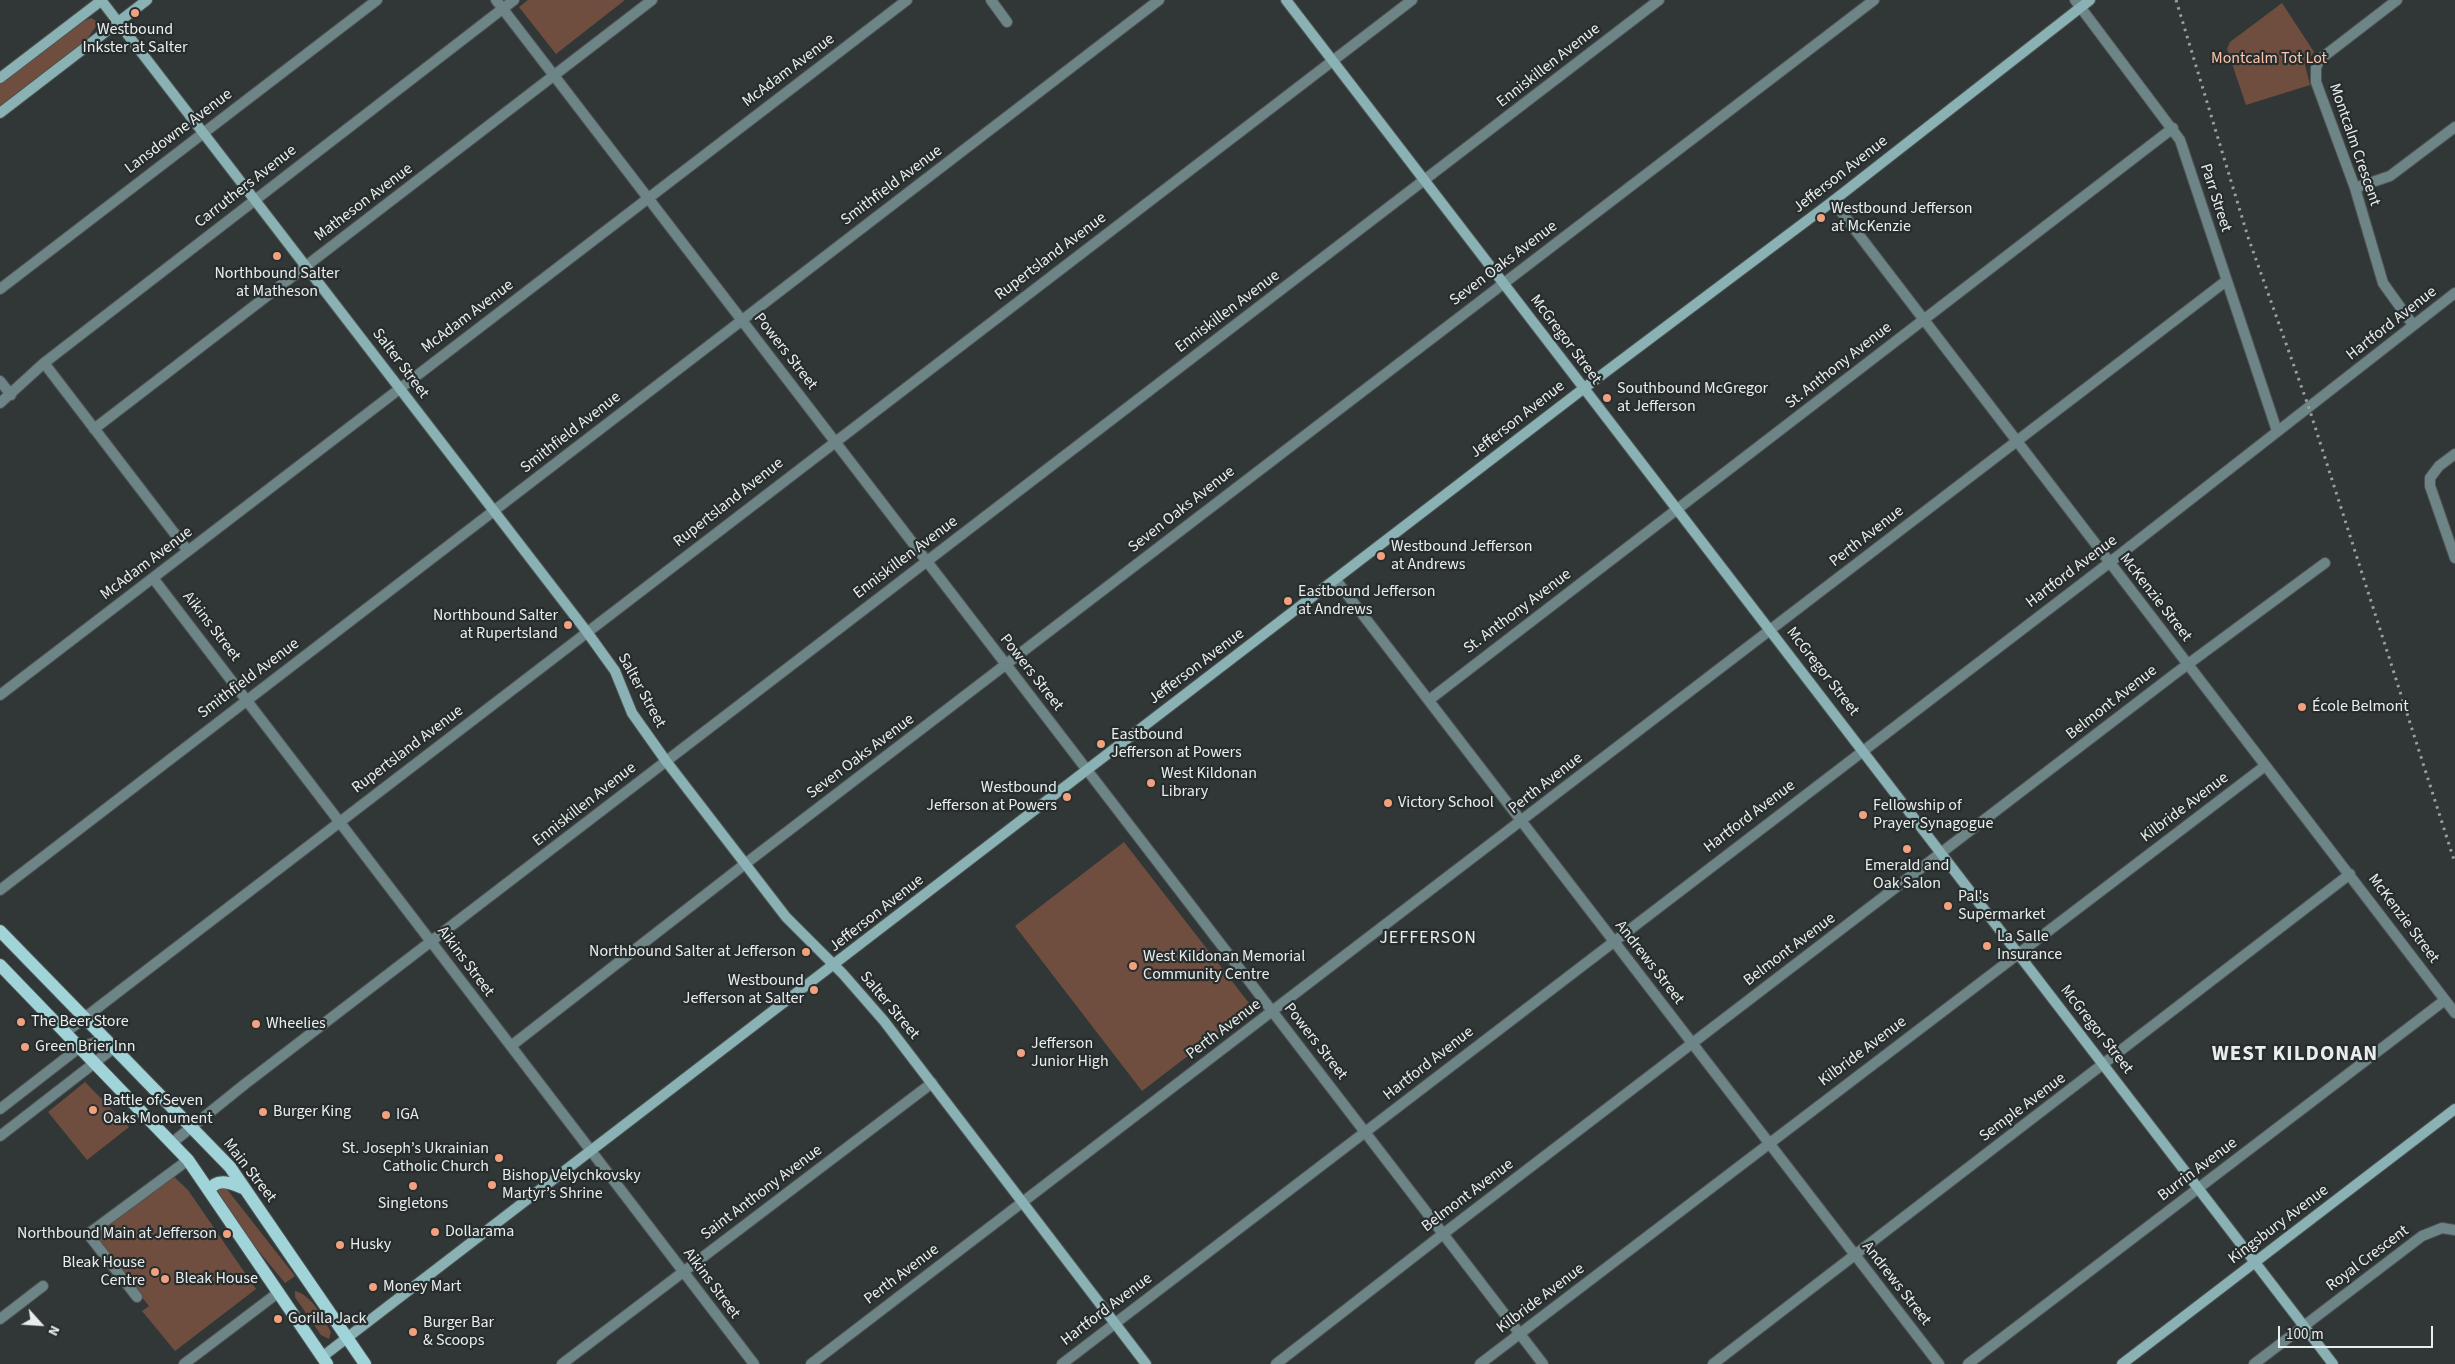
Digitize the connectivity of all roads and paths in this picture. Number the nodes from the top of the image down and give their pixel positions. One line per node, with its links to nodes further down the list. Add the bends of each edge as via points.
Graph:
1 (102, 0): 18 (main road, Salter Street); 22 (main road)
2 (147, 0): 18 (main road)
3 (377, 0): 26 (street, Lansdowne Avenue)
4 (496, 0): 17 (street, Powers Street)
5 (514, 0): 17 (street, Carruthers Avenue)
6 (652, 0): 21 (street, Matheson Avenue)
7 (907, 0): 29 (street, McAdam Avenue)
8 (991, 0): 19 (street)
9 (1159, 0): 38 (street, Smithfield Avenue)
10 (1286, 0): 20 (main road, McGregor Street)
11 (1412, 0): 20 (street, Rupertsland Avenue)
12 (1659, 0): 27 (street, Enniskillen Avenue)
13 (1874, 0): 34 (street, Seven Oaks Avenue)
14 (2090, 0): 16 (main road, Jefferson Avenue)
15 (2396, 0): 28 (street, Montcalm Crescent, via 2319,60 2316,68 2316,82)
16 (2078, 4): 25 (street, Parr Street); 31 (main road, Jefferson Avenue)
17 (503, 9): 21 (street, Powers Street); 30 (street, Carruthers Avenue)
18 (118, 21): 23 (main road); 26 (main road, Salter Street)
19 (1007, 22)
20 (1334, 60): 27 (main road, McGregor Street); 49 (street, Rupertsland Avenue)
21 (554, 76): 29 (street, Powers Street); 32 (street, Matheson Avenue)
22 (0, 78)
23 (0, 113)
24 (2455, 126): 28 (street, via 2390,176)
25 (2173, 128): 33 (street, Parr Street, via 2180,140); 37 (street, St. Anthony Avenue)
26 (204, 133): 30 (main road, Salter Street); 35 (street, Lansdowne Avenue)
27 (1424, 180): 34 (main road, McGregor Street); 55 (street, Enniskillen Avenue)
28 (2355, 188): 39 (street, Montcalm Crescent, via 2383,283)
29 (648, 198): 38 (street, Powers Street); 42 (street, McAdam Avenue)
30 (254, 200): 32 (main road, Salter Street); 40 (street, Carruthers Avenue)
31 (1833, 201): 37 (street, McKenzie Street); 43 (main road, Jefferson Avenue)
32 (306, 265): 42 (main road, Salter Street); 46 (street, Matheson Avenue)
33 (2226, 281): 47 (street, Parr Street); 48 (street, Perth Avenue)
34 (1503, 283): 43 (main road, McGregor Street); 62 (street, Seven Oaks Avenue)
35 (0, 289)
36 (2455, 293): 39 (street, Hartford Avenue)
37 (1925, 319): 48 (street, McKenzie Street); 51 (street, St. Anthony Avenue)
38 (742, 320): 49 (street, Powers Street); 52 (street, Smithfield Avenue)
39 (2413, 325): 47 (street, Hartford Avenue)
40 (44, 363): 44 (street, Carruthers Avenue); 46 (street)
41 (0, 382): 44 (street)
42 (399, 389): 52 (main road, Salter Street); 53 (street, McAdam Avenue)
43 (1583, 389): 51 (main road, McGregor Street); 59 (main road, Jefferson Avenue)
44 (11, 395): 45 (street, Carruthers Avenue)
45 (0, 403)
46 (94, 429): 53 (street)
47 (2277, 431): 57 (street, Hartford Avenue)
48 (2017, 440): 57 (street, McKenzie Street); 60 (street, Perth Avenue)
49 (835, 441): 55 (street, Powers Street); 61 (street, Rupertsland Avenue)
50 (2455, 454): 54 (street, via 2439,466 2430,478 2430,486)
51 (1678, 510): 60 (main road, McGregor Street); 66 (street, St. Anthony Avenue)
52 (494, 511): 61 (main road, Salter Street); 65 (street, Smithfield Avenue)
53 (188, 551): 58 (street, McAdam Avenue)
54 (2455, 558)
55 (927, 561): 62 (street, Powers Street); 68 (street, Enniskillen Avenue)
56 (2325, 562): 63 (street, Belmont Avenue)
57 (2109, 563): 63 (street, McKenzie Street); 67 (street, Hartford Avenue)
58 (153, 578): 64 (street, McAdam Avenue); 65 (street, Aikins Street)
59 (1336, 580): 66 (street, Andrews Street); 70 (main road, Jefferson Avenue)
60 (1770, 630): 67 (main road, McGregor Street); 72 (street, Perth Avenue)
61 (587, 632): 68 (main road, Salter Street, via 615,671 632,713); 71 (street, Rupertsland Avenue)
62 (1006, 664): 70 (street, Powers Street); 74 (street, Seven Oaks Avenue)
63 (2188, 664): 69 (street, McKenzie Street); 73 (street, Belmont Avenue)
64 (0, 695)
65 (248, 699): 71 (street, Aikins Street); 76 (street, Smithfield Avenue)
66 (1428, 700): 72 (street, Andrews Street)
67 (1863, 750): 73 (main road, McGregor Street); 78 (street, Hartford Avenue)
68 (666, 761): 74 (main road, Salter Street); 79 (street, Enniskillen Avenue)
69 (2265, 766): 75 (street, McKenzie Street); 80 (street, Kilbride Avenue)
70 (1087, 770): 82 (main road, Jefferson Avenue); 84 (street, Powers Street)
71 (340, 821): 79 (street, Aikins Street); 86 (street, Rupertsland Avenue)
72 (1522, 821): 78 (street, Andrews Street); 84 (street, Perth Avenue)
73 (1942, 853): 80 (main road, McGregor Street); 89 (street, Belmont Avenue)
74 (745, 864): 82 (main road, Salter Street, via 786,917); 90 (street, Seven Oaks Avenue)
75 (2350, 874): 83 (street, McKenzie Street); 93 (street, Semple Avenue)
76 (0, 890)
77 (0, 931): 86 (main road, Main Street)
78 (1612, 941): 89 (street, Andrews Street); 98 (street, Hartford Avenue)
79 (431, 942): 90 (street, Aikins Street); 97 (street, Enniskillen Avenue)
80 (2018, 953): 93 (main road, McGregor Street); 101 (street, Kilbride Avenue)
81 (0, 965): 87 (main road)
82 (834, 966): 94 (main road, Salter Street, via 884,1021); 102 (main road, Jefferson Avenue)
83 (2445, 1000): 85 (street, McKenzie Street); 105 (street, Burrin Avenue)
84 (1272, 1012): 98 (street, Powers Street); 107 (street, Perth Avenue)
85 (2455, 1013)
86 (86, 1018): 87 (street, Rupertsland Avenue); 88 (main road, Main Street)
87 (66, 1032): 91 (main road)
88 (111, 1043): 91 (street); 92 (street); 97 (main road, Main Street)
89 (1692, 1044): 101 (street, Andrews Street); 109 (street, Belmont Avenue)
90 (511, 1046): 102 (street, Aikins Street)
91 (80, 1047): 92 (main road); 95 (street)
92 (96, 1063): 99 (street); 100 (main road)
93 (2104, 1064): 105 (main road, McGregor Street); 110 (street, Semple Avenue)
94 (932, 1083): 107 (main road, Salter Street); 112 (street, Saint Anthony Avenue)
95 (0, 1109)
96 (2455, 1109): 111 (main road, Kingsbury Avenue)
97 (191, 1127): 100 (street, Enniskillen Avenue); 104 (main road, Main Street, via 230,1167)
98 (1365, 1133): 109 (street, Powers Street); 117 (street, Hartford Avenue)
99 (0, 1136)
100 (173, 1142): 103 (main road)
101 (1768, 1144): 110 (street, Andrews Street); 119 (street, Kilbride Avenue)
102 (590, 1150): 112 (street, Aikins Street); 120 (main road, Jefferson Avenue)
103 (188, 1160): 106 (main road); 115 (street, via 88,1234)
104 (245, 1189): 106 (main road, via 220,1182 211,1186); 120 (main road, Main Street)
105 (2198, 1189): 111 (main road, McGregor Street); 134 (street, Burrin Avenue)
106 (209, 1191): 114 (main road)
107 (1023, 1202): 117 (main road, Salter Street); 126 (street, Perth Avenue)
108 (2455, 1230): 118 (street, Royal Crescent, via 2442,1228 2422,1236)
109 (1443, 1234): 119 (street, Powers Street); 129 (street, Belmont Avenue)
110 (1854, 1255): 132 (street, Semple Avenue); 133 (street, Andrews Street)
111 (2255, 1262): 118 (main road, McGregor Street); 135 (main road, Kingsbury Avenue)
112 (683, 1272): 124 (street, Saint Anthony Avenue); 125 (street, Aikins Street)
113 (43, 1286): 116 (street)
114 (279, 1292): 121 (main road); 122 (street)
115 (137, 1297)
116 (0, 1319)
117 (1115, 1323): 127 (street, Hartford Avenue); 128 (main road, Salter Street)
118 (2304, 1326): 136 (street, Royal Crescent); 137 (main road, McGregor Street)
119 (1520, 1334): 130 (street, Kilbride Avenue); 131 (street, Powers Street)
120 (347, 1337): 121 (main road, Jefferson Avenue); 123 (main road, Main Street)
121 (325, 1361)
122 (184, 1364)
123 (365, 1364)
124 (562, 1364)
125 (754, 1364)
126 (811, 1364)
127 (1062, 1364)
128 (1146, 1364)
129 (1276, 1364)
130 (1480, 1364)
131 (1543, 1364)
132 (1713, 1364)
133 (1939, 1364)
134 (1968, 1364)
135 (2122, 1364)
136 (2254, 1364)
137 (2332, 1364)

